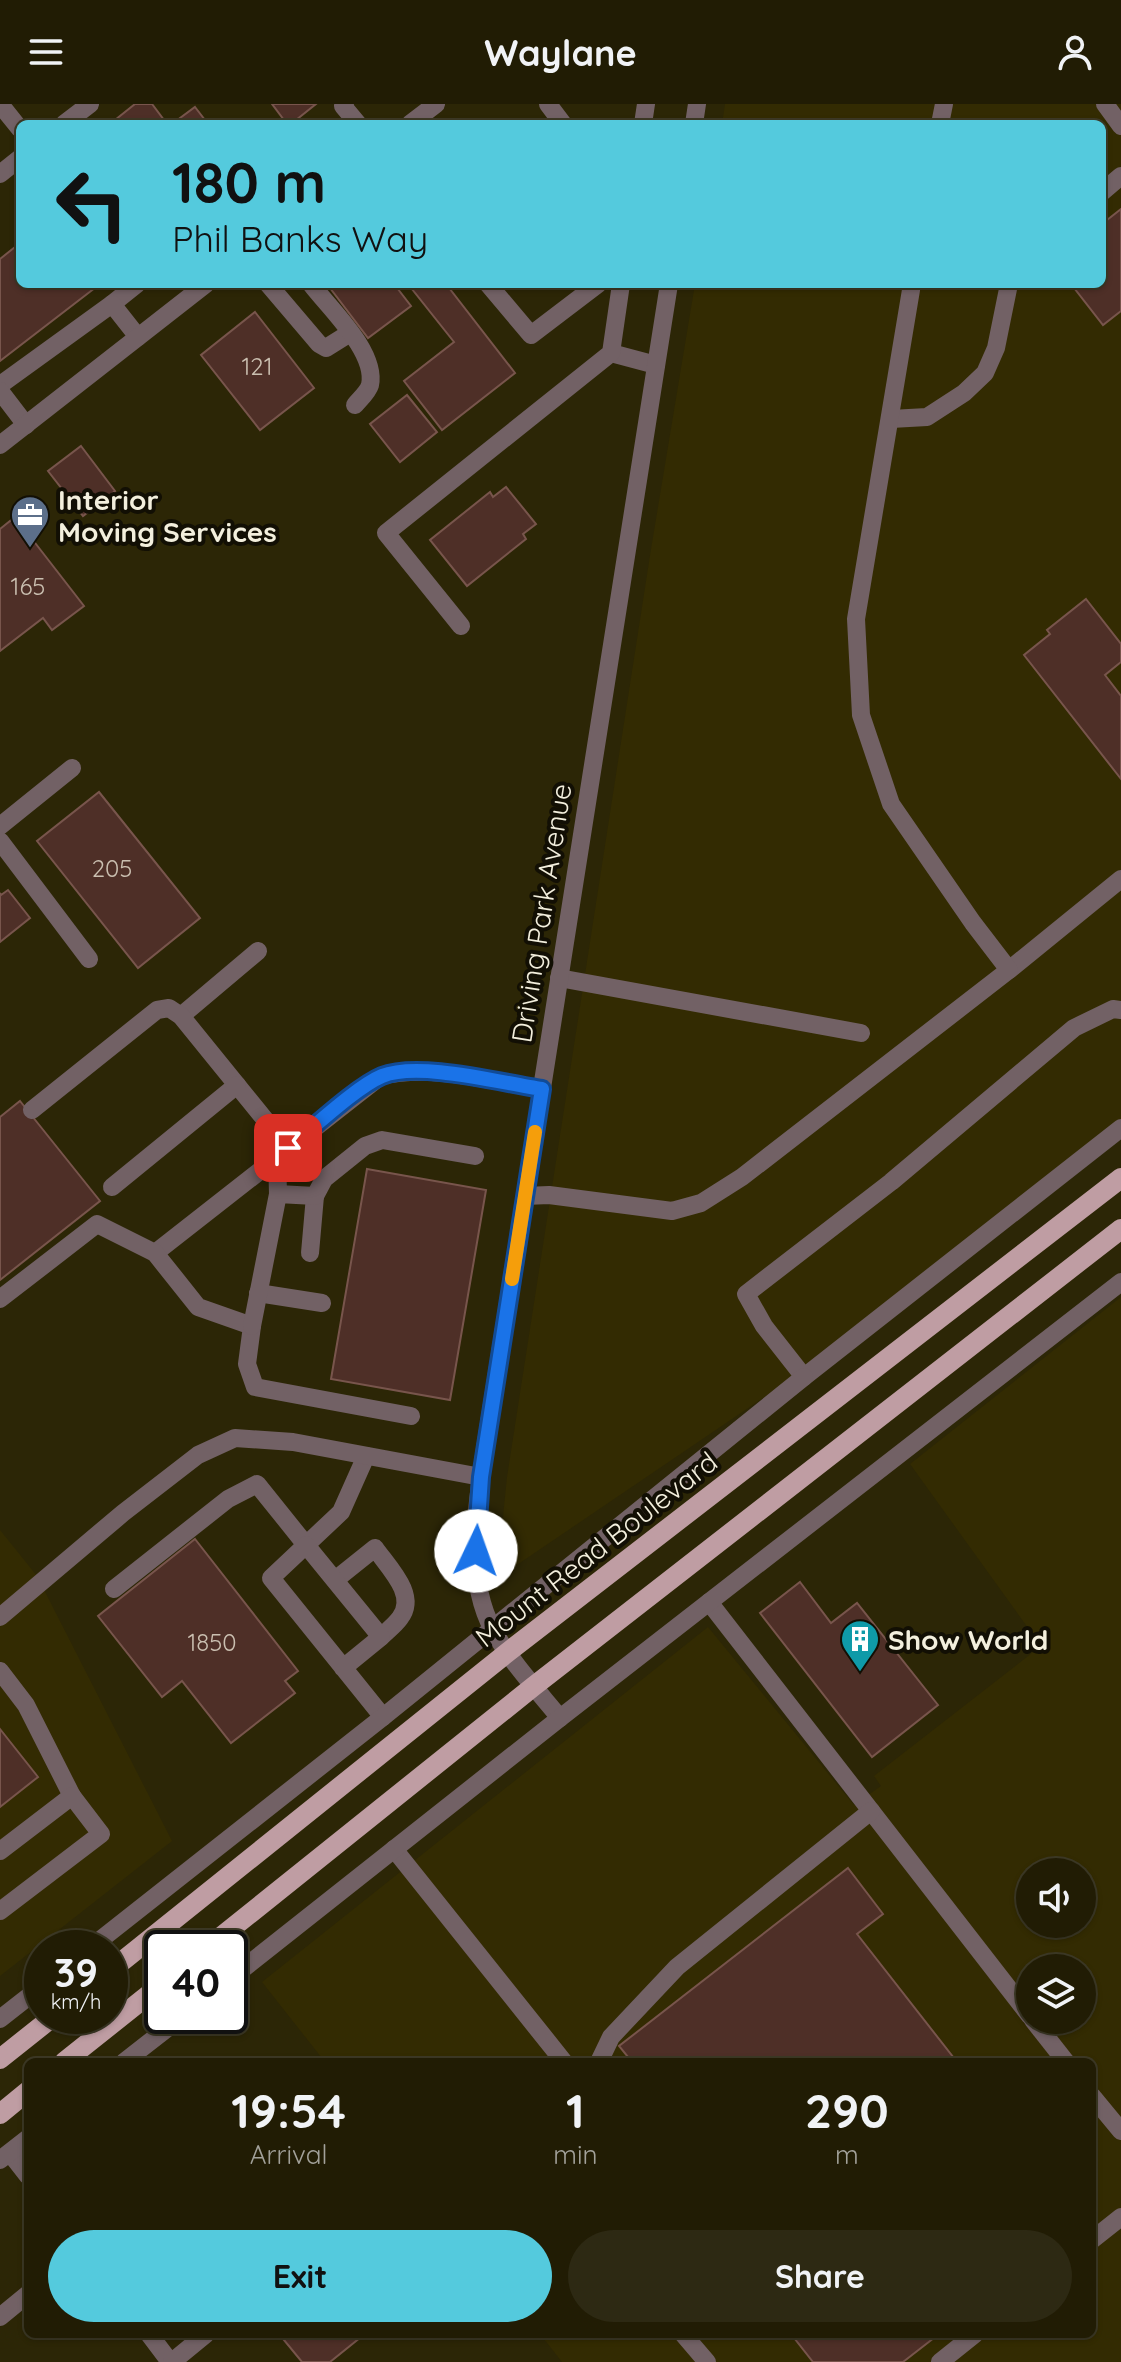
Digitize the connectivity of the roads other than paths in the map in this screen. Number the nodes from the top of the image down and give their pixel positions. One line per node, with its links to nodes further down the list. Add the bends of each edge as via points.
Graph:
1 (0, 104): 9 (street)
2 (90, 104): 6 (street)
3 (345, 104): 7 (street)
4 (436, 104): 8 (street)
5 (1105, 104): 10 (street)
6 (69, 120)
7 (355, 120)
8 (415, 120)
9 (16, 124)
10 (1121, 126)
11 (16, 161): 12 (street)
12 (0, 174)
13 (132, 288): 23 (street)
14 (201, 288): 25 (street)
15 (271, 288): 24 (street, via 319,344 335,345)
16 (314, 288): 24 (street)
17 (491, 288): 18 (street, via 531,335)
18 (593, 288)
19 (620, 288): 26 (street)
20 (668, 288): 27 (street, Driving Park Avenue)
21 (911, 288): 30 (street)
22 (1008, 288): 30 (street, via 996,348 985,373 927,417)
23 (112, 304): 25 (street); 28 (street)
24 (350, 333): 29 (street, via 371,370 369,388)
25 (138, 337): 31 (street)
26 (611, 353): 27 (street); 33 (street, via 386,533)
27 (656, 365): 41 (street, Driving Park Avenue)
28 (0, 388): 31 (street)
29 (355, 405)
30 (891, 419): 40 (street, via 856,619 861,715 891,804)
31 (26, 425): 32 (street)
32 (0, 445)
33 (461, 626)
34 (72, 768): 35 (street)
35 (0, 826)
36 (0, 841): 39 (street)
37 (1121, 879): 40 (street)
38 (258, 951): 43 (street)
39 (89, 959)
40 (1009, 970): 55 (street, via 742,1177 701,1203 672,1211)
41 (559, 978): 44 (street); 46 (street, Driving Park Avenue)
42 (1121, 1010): 64 (street, via 1074,1028 891,1182 746,1294)
43 (181, 1016): 45 (street); 47 (street, via 169,1008 157,1010)
44 (861, 1033)
45 (237, 1085): 49 (street); 52 (street)
46 (542, 1089): 49 (street, via 430,1072 381,1076); 55 (street, Driving Park Avenue)
47 (32, 1110)
48 (1121, 1128): 64 (street, Mount Read Boulevard)
49 (283, 1152): 53 (street); 57 (street)
50 (475, 1156): 54 (street, via 382,1140 365,1146 324,1179)
51 (1121, 1178): 75 (main road, Mount Read Boulevard)
52 (112, 1187)
53 (278, 1194): 54 (street); 60 (street)
54 (315, 1196): 58 (street)
55 (525, 1196): 67 (street, Driving Park Avenue)
56 (1121, 1229): 78 (main road)
57 (155, 1253): 61 (street, via 97,1224); 63 (street, via 198,1307)
58 (310, 1253)
59 (1121, 1282): 71 (street)
60 (258, 1293): 62 (street); 63 (street)
61 (0, 1299)
62 (322, 1303)
63 (252, 1326): 65 (street, via 247,1364 255,1387)
64 (797, 1383): 73 (street, Mount Read Boulevard)
65 (411, 1416)
66 (366, 1456): 67 (street); 68 (street, via 341,1512); 72 (street, via 235,1438 198,1455)
67 (481, 1477): 73 (street, Driving Park Avenue, via 476,1569)
68 (306, 1545): 69 (street); 70 (street, via 257,1484 228,1499); 76 (street, via 271,1578)
69 (335, 1580): 74 (street); 74 (street, via 375,1548 405,1592 406,1605)
70 (114, 1589)
71 (709, 1602): 80 (street); 82 (street)
72 (0, 1617)
73 (492, 1628): 75 (street, Driving Park Avenue); 79 (street, Mount Read Boulevard)
74 (381, 1637): 76 (street)
75 (508, 1652): 78 (street, Driving Park Avenue); 88 (main road, Mount Read Boulevard)
76 (343, 1668): 79 (street)
77 (0, 1671): 81 (street, via 26,1705)
78 (534, 1686): 80 (street, Driving Park Avenue); 87 (main road)
79 (383, 1717): 86 (street, Mount Read Boulevard)
80 (560, 1718): 83 (street)
81 (72, 1796): 84 (street); 85 (street, via 101,1834)
82 (871, 1811): 90 (street); 100 (street, via 677,1967 611,2037)
83 (394, 1849): 89 (street); 99 (street)
84 (0, 1851)
85 (0, 1911)
86 (113, 1930)
87 (229, 1930)
88 (128, 1957)
89 (248, 1965)
90 (1016, 1997)
91 (144, 1998): 97 (main road)
92 (24, 2000): 93 (street)
93 (0, 2019)
94 (31, 2034): 102 (main road)
95 (160, 2034): 98 (street)
96 (1044, 2034): 101 (street)
97 (69, 2058)
98 (129, 2058)
99 (561, 2058)
100 (601, 2058)
101 (1063, 2058)
102 (0, 2059)
103 (24, 2094): 105 (main road)
104 (1096, 2101): 106 (street)
105 (0, 2114)
106 (1121, 2131)
107 (24, 2141): 108 (street)
108 (5, 2156): 109 (street)
109 (24, 2173)
110 (1121, 2217): 111 (street)
111 (1096, 2237)
112 (24, 2297): 113 (street)
113 (0, 2317)
114 (152, 2338): 118 (street)
115 (201, 2338): 118 (street)
116 (686, 2338): 119 (street)
117 (970, 2338): 120 (street)
118 (171, 2362)
119 (707, 2362)
120 (940, 2362)

